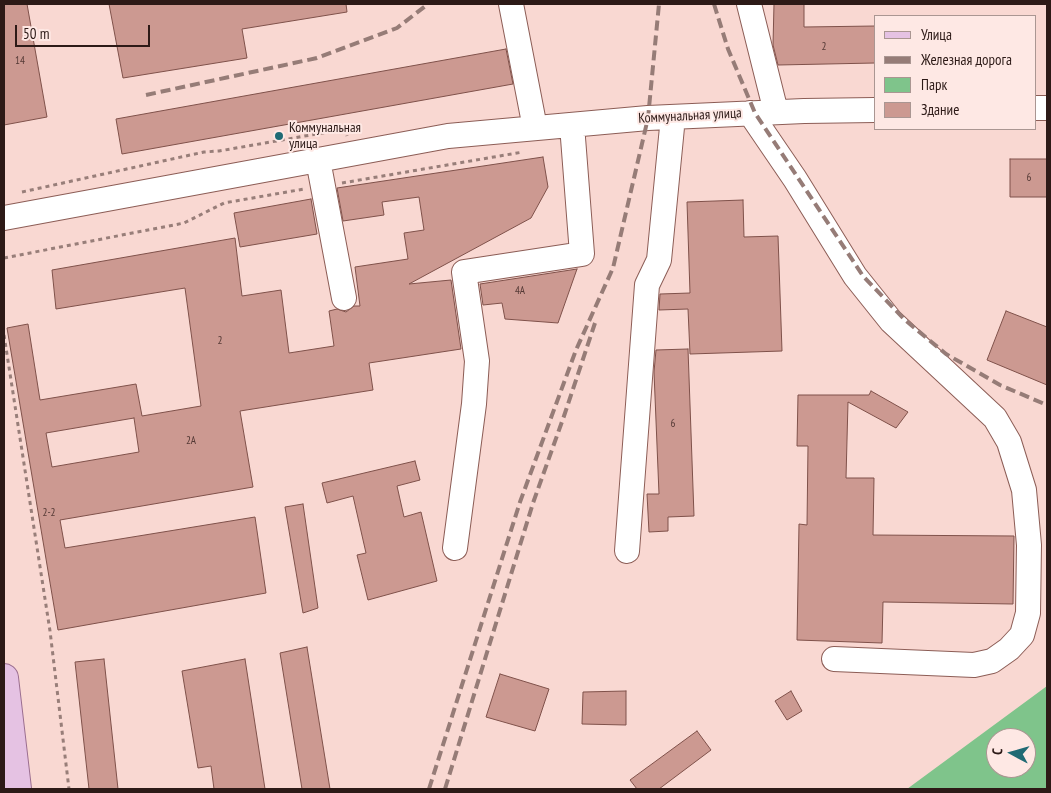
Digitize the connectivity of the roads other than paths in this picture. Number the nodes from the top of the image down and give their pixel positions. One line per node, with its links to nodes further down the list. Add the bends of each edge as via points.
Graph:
1 (511, 4): 8 (street)
2 (749, 4): 4 (street)
3 (874, 110): 4 (street, Коммунальная улица)
4 (776, 112): 5 (street, Коммунальная улица)
5 (750, 113): 6 (street, Коммунальная улица); 14 (street, via 855,276 891,321 995,418 1009,442 1024,490 1029,545 1028,613 1022,634 1009,649 992,661 974,665)
6 (673, 117): 7 (street, Коммунальная улица); 13 (street, via 659,260 648,285)
7 (572, 125): 8 (street, Коммунальная улица); 12 (street, via 582,254 464,272 477,361)
8 (535, 128): 9 (street, Коммунальная улица, via 448,136)
9 (318, 160): 10 (street, Коммунальная улица); 11 (street)
10 (4, 218)
11 (344, 298)
12 (455, 548)
13 (627, 551)
14 (834, 659)
15 (4, 678): 16 (main road)
16 (17, 789)

